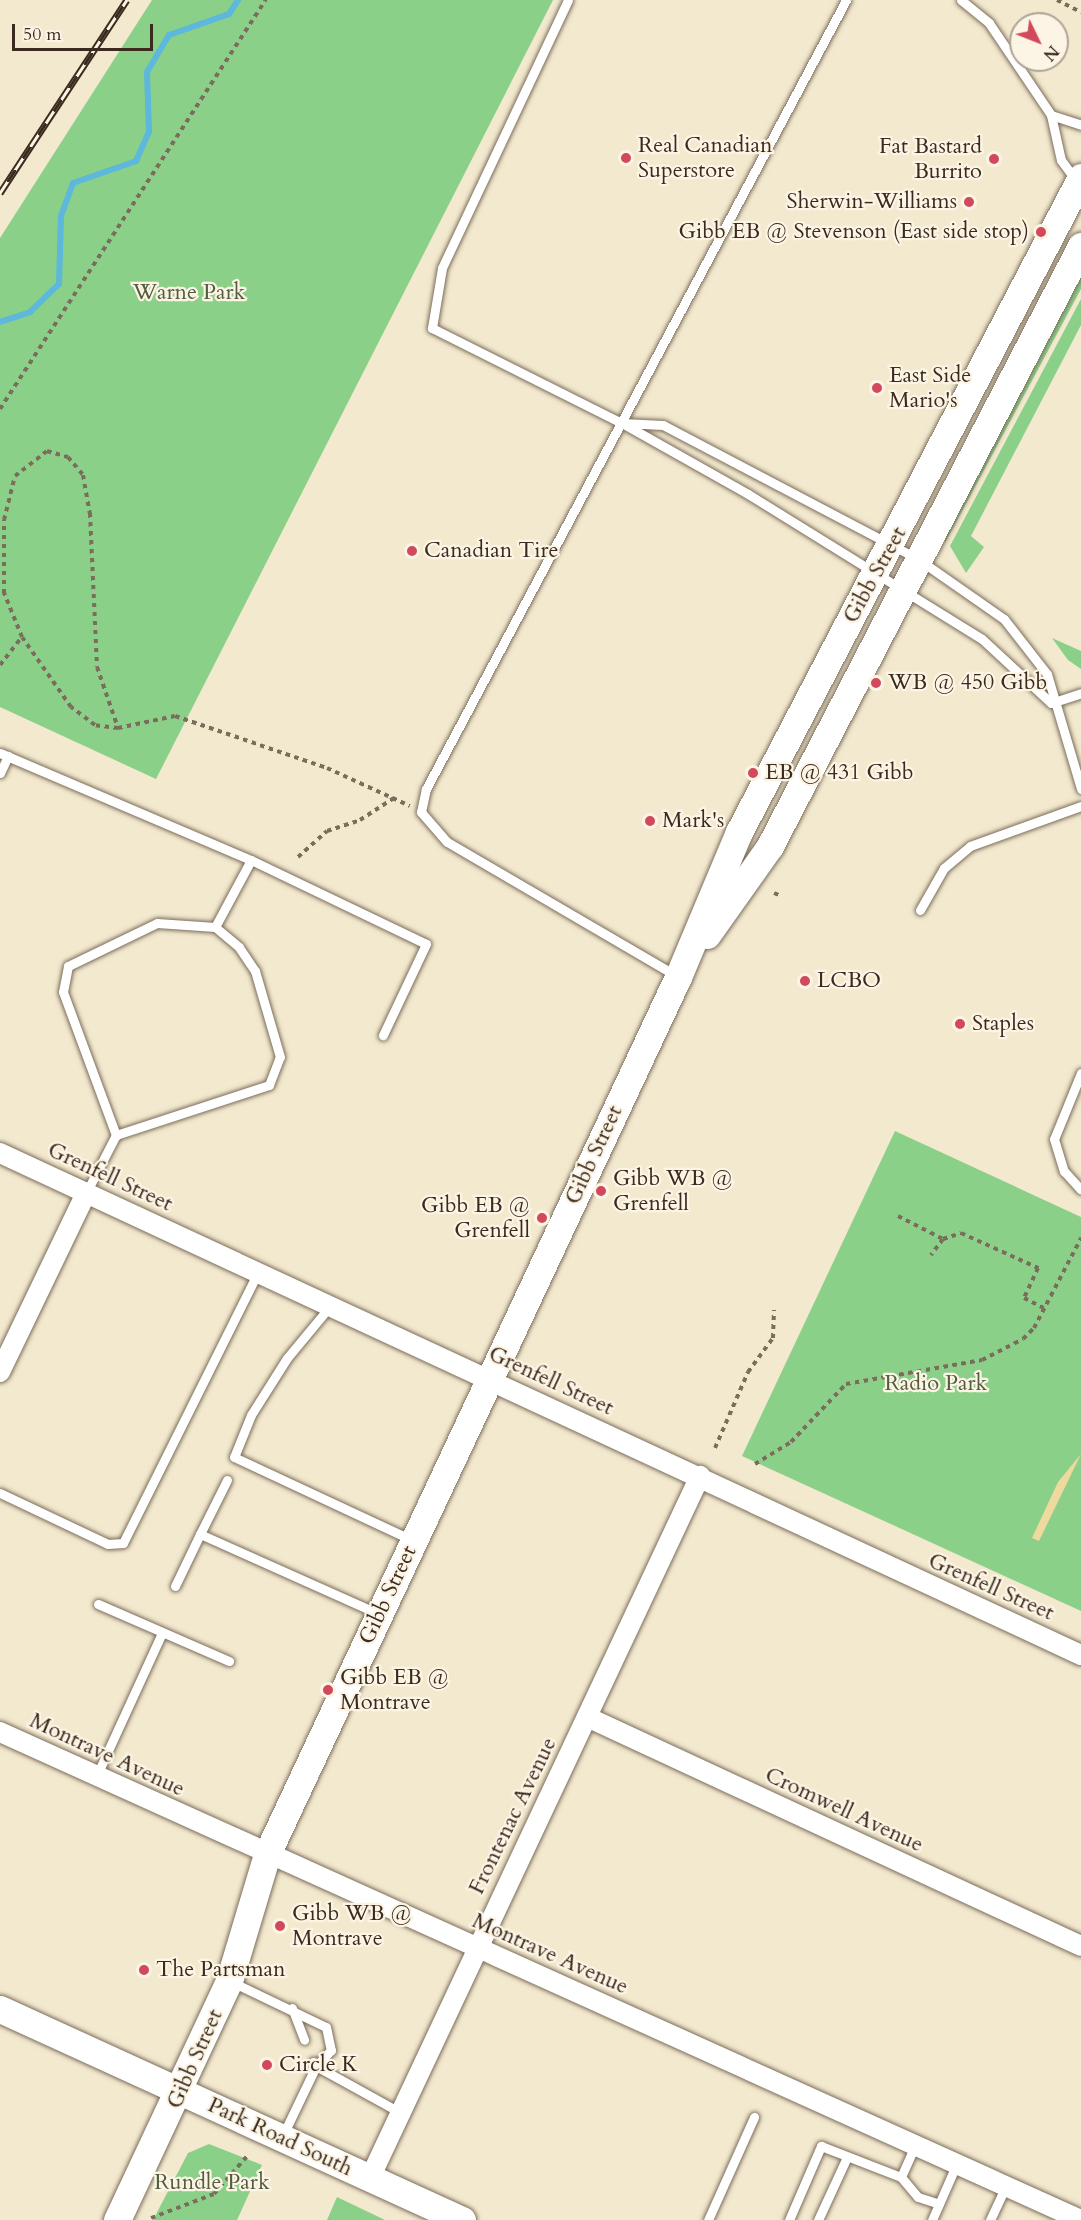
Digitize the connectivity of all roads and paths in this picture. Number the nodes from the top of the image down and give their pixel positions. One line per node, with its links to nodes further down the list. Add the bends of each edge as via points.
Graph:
1 (266, 0): 11 (path)
2 (568, 0): 12 (lane, via 442,268 432,328)
3 (846, 0): 12 (lane)
4 (961, 0): 7 (lane, via 989,23)
5 (1057, 0): 6 (path)
6 (1081, 12)
7 (1051, 115): 8 (lane); 9 (lane, via 1061,160)
8 (1081, 125)
9 (1079, 180): 13 (main road, Gibb Street)
10 (1081, 246): 14 (main road, Gibb Street)
11 (0, 409)
12 (622, 423): 13 (lane, via 663,425); 15 (lane); 34 (lane, via 426,789 421,812 447,842)
13 (893, 545): 14 (lane); 15 (main road, Gibb Street)
14 (918, 560): 17 (main road, Gibb Street); 22 (lane, via 1018,634 1047,674)
15 (875, 575): 17 (lane); 34 (main road, Gibb Street, via 739,832)
16 (0, 589): 18 (path)
17 (902, 590): 22 (lane, via 982,639); 34 (main road, Gibb Street, via 771,846)
18 (4, 593): 19 (path); 23 (path, via 4,520 15,476 47,451 68,457 83,475 90,513 97,667)
19 (22, 637): 20 (path); 23 (path, via 71,707 94,725)
20 (0, 665)
21 (1081, 693): 22 (lane)
22 (1051, 703): 26 (lane)
23 (118, 728): 28 (path, via 175,716 327,768 395,798 360,820 327,831)
24 (4, 754): 25 (lane); 29 (lane)
25 (0, 773)
26 (1081, 789)
27 (1081, 806): 32 (lane, via 970,846 944,868)
28 (298, 857)
29 (251, 860): 33 (lane); 35 (lane, via 426,944)
30 (774, 892): 31 (path)
31 (781, 896)
32 (920, 910)
33 (215, 927): 37 (lane, via 157,923 68,966 63,992); 37 (lane, via 239,947 255,971 280,1057 270,1085)
34 (678, 977): 50 (main road, Gibb Street)
35 (383, 1035)
36 (1081, 1073): 39 (lane, via 1054,1139 1064,1171)
37 (116, 1135): 40 (lane)
38 (0, 1153): 40 (street, Grenfell Street)
39 (1081, 1191)
40 (86, 1193): 45 (street, Grenfell Street); 49 (street)
41 (898, 1216): 43 (path)
42 (1081, 1238): 47 (path)
43 (943, 1239): 44 (path); 47 (path, via 961,1233 1038,1268 1024,1298)
44 (931, 1255)
45 (258, 1272): 46 (street, Grenfell Street); 55 (lane, via 123,1544 108,1544)
46 (331, 1305): 50 (street, Grenfell Street); 57 (lane, via 287,1358 251,1415 234,1457)
47 (1044, 1308): 52 (path, via 1023,1339 982,1360 846,1383 792,1442)
48 (774, 1310): 51 (path, via 773,1338 748,1372)
49 (1, 1368)
50 (490, 1378): 53 (street, Grenfell Street); 57 (main road, Gibb Street)
51 (715, 1448)
52 (755, 1464)
53 (700, 1476): 62 (street, Grenfell Street); 64 (street, Frontenac Avenue)
54 (227, 1480): 56 (lane)
55 (0, 1493)
56 (200, 1534): 58 (lane); 60 (lane)
57 (414, 1541): 60 (main road, Gibb Street)
58 (175, 1586)
59 (98, 1604): 61 (lane)
60 (380, 1614): 67 (main road, Gibb Street)
61 (162, 1634): 63 (lane); 66 (lane)
62 (1081, 1655)
63 (228, 1661)
64 (587, 1717): 68 (street, Cromwell Avenue); 69 (street, Frontenac Avenue)
65 (0, 1732): 66 (street, Montrave Avenue)
66 (96, 1777): 67 (street, Montrave Avenue)
67 (267, 1854): 69 (street, Montrave Avenue); 70 (main road, Gibb Street)
68 (1081, 1946)
69 (476, 1947): 76 (street, Frontenac Avenue); 79 (street, Montrave Avenue)
70 (230, 1981): 71 (lane); 75 (main road, Gibb Street)
71 (292, 2008): 73 (lane); 74 (lane, via 313,2017 331,2036 331,2050)
72 (0, 2009): 75 (main road, Park Road South)
73 (304, 2040)
74 (315, 2064): 76 (lane); 78 (lane)
75 (181, 2091): 78 (main road, Park Road South); 89 (main road, Gibb Street)
76 (401, 2113): 84 (street, Frontenac Avenue)
77 (754, 2117): 91 (lane)
78 (281, 2138): 84 (main road, Park Road South)
79 (916, 2144): 82 (street, Montrave Avenue); 83 (lane)
80 (248, 2156): 88 (path, via 214,2194)
81 (847, 2157): 83 (lane); 92 (lane, via 821,2146); 93 (lane)
82 (957, 2163): 85 (street, Montrave Avenue); 86 (lane)
83 (901, 2177): 86 (lane, via 918,2197)
84 (370, 2178): 90 (main road, Park Road South)
85 (1006, 2186): 87 (street, Montrave Avenue); 95 (lane)
86 (939, 2204): 94 (lane)
87 (1056, 2215): 96 (street, Montrave Avenue)
88 (151, 2218)
89 (117, 2220)
90 (462, 2220)
91 (708, 2220)
92 (789, 2220)
93 (818, 2220)
94 (932, 2220)
95 (990, 2220)
96 (1081, 2220)

